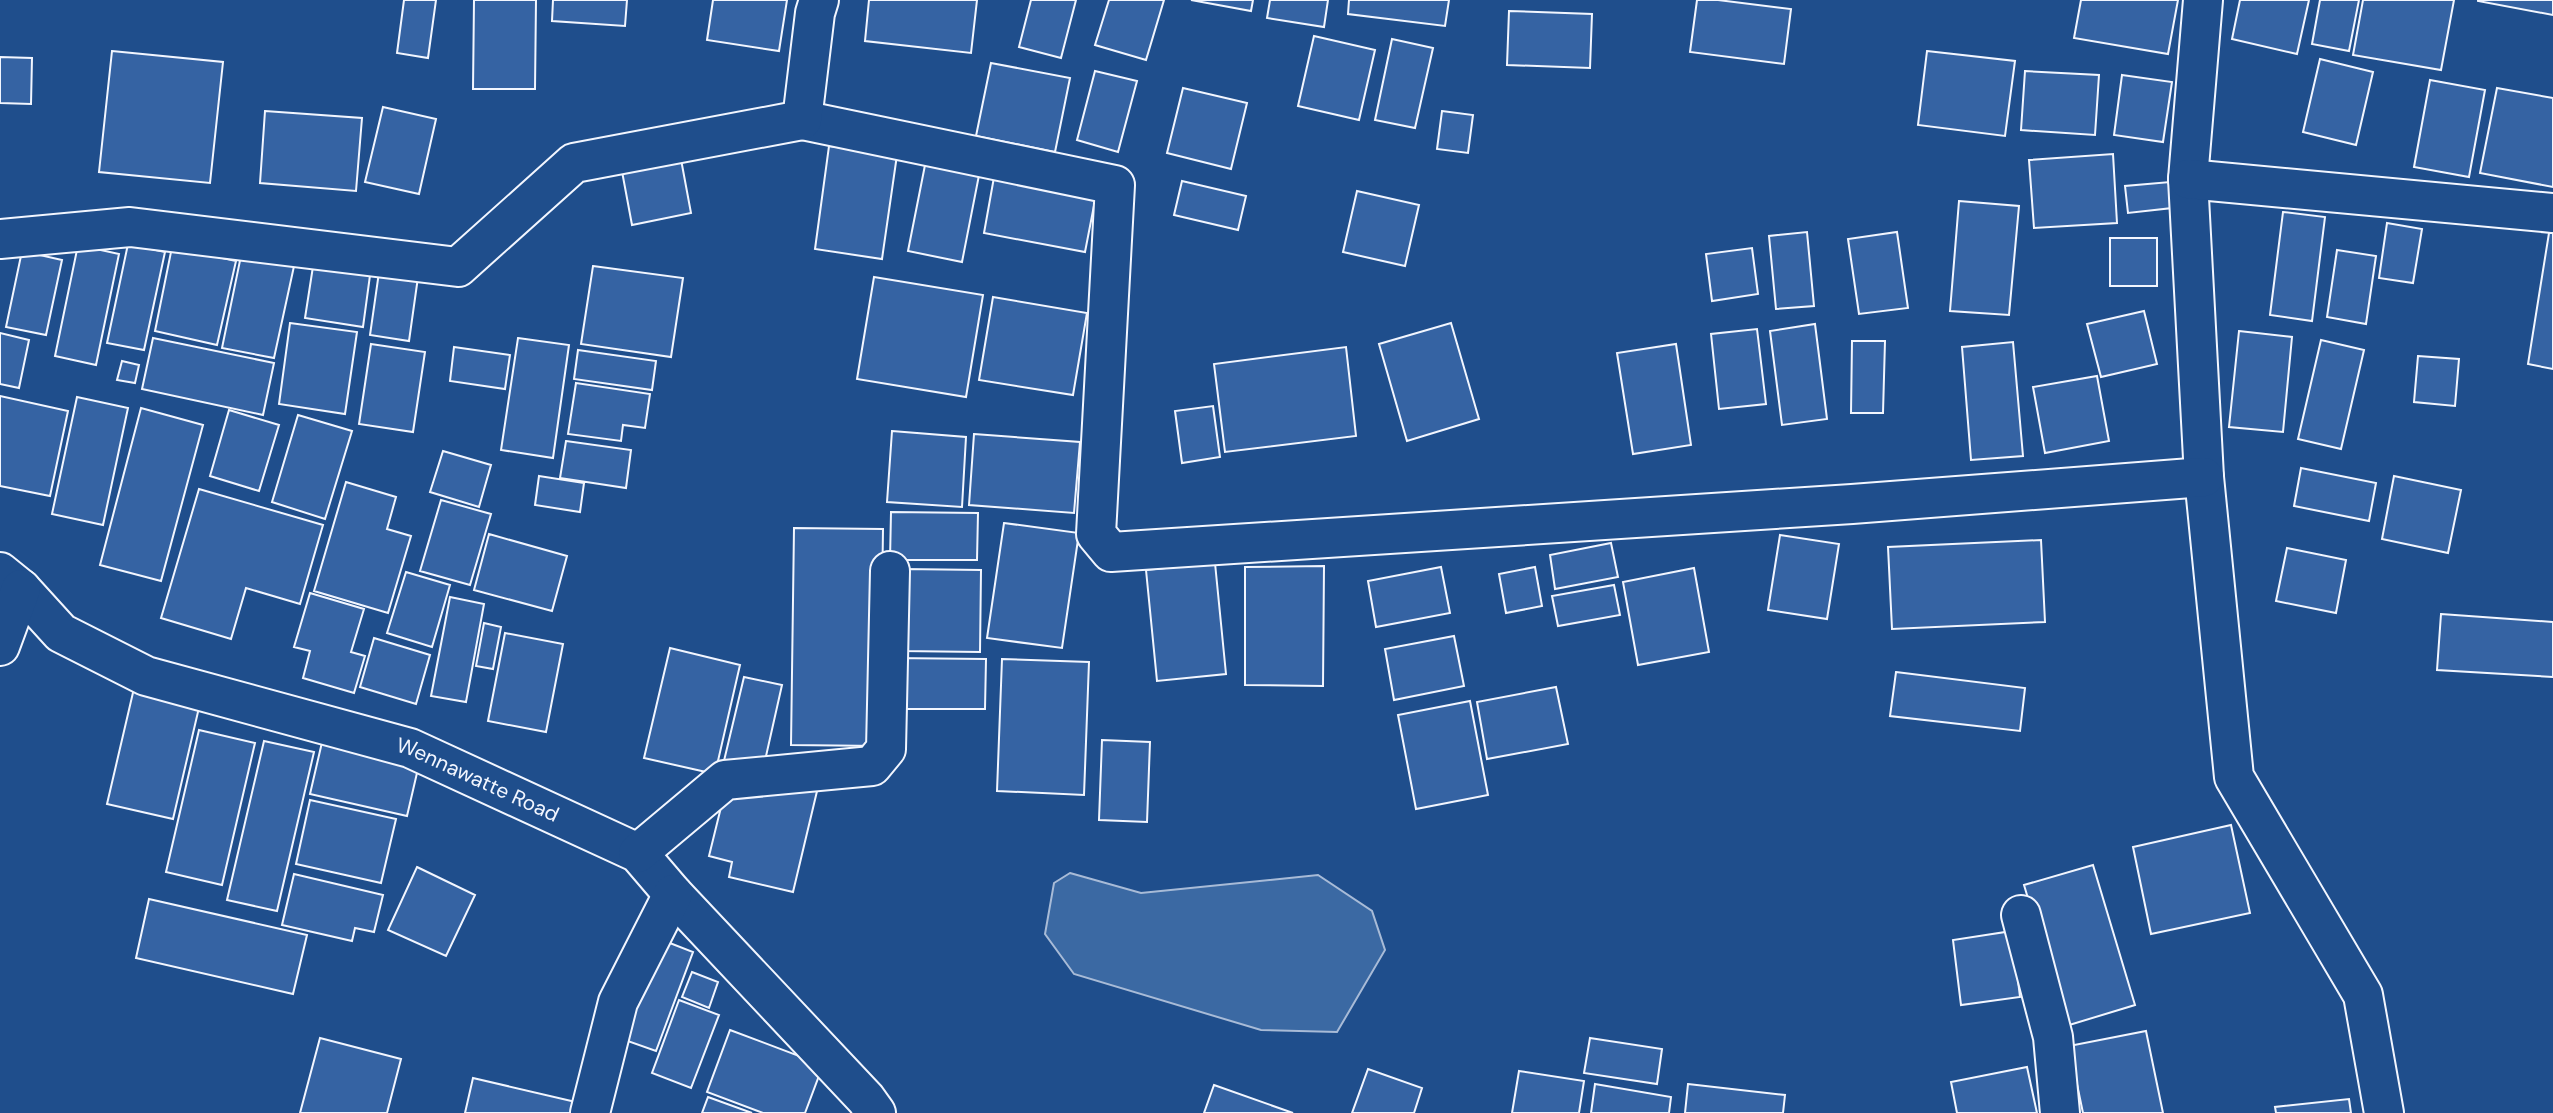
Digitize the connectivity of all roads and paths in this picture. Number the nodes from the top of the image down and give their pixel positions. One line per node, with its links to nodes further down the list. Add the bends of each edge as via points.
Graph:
1 (819, 0): 3 (street)
2 (2203, 0): 4 (street)
3 (803, 120): 6 (street, via 575,163 458,267 130,227); 7 (street, via 1115,185 1096,534 1111,552)
4 (2188, 179): 5 (street); 7 (street)
5 (2553, 213)
6 (0, 239)
7 (2204, 477): 17 (street, via 2234,777 2363,995)
8 (890, 572): 11 (street, via 886,749 872,766 725,780)
9 (10, 580): 10 (street); 11 (street, Wennawatte Road, via 61,633 146,676 410,748)
10 (0, 646)
11 (638, 853): 12 (street, Wennawatte Road)
12 (673, 894): 14 (street, via 618,1002); 15 (street, Wennawatte Road)
13 (2021, 915): 16 (street, via 2053,1037)
14 (590, 1113)
15 (876, 1113)
16 (2060, 1113)
17 (2384, 1113)

